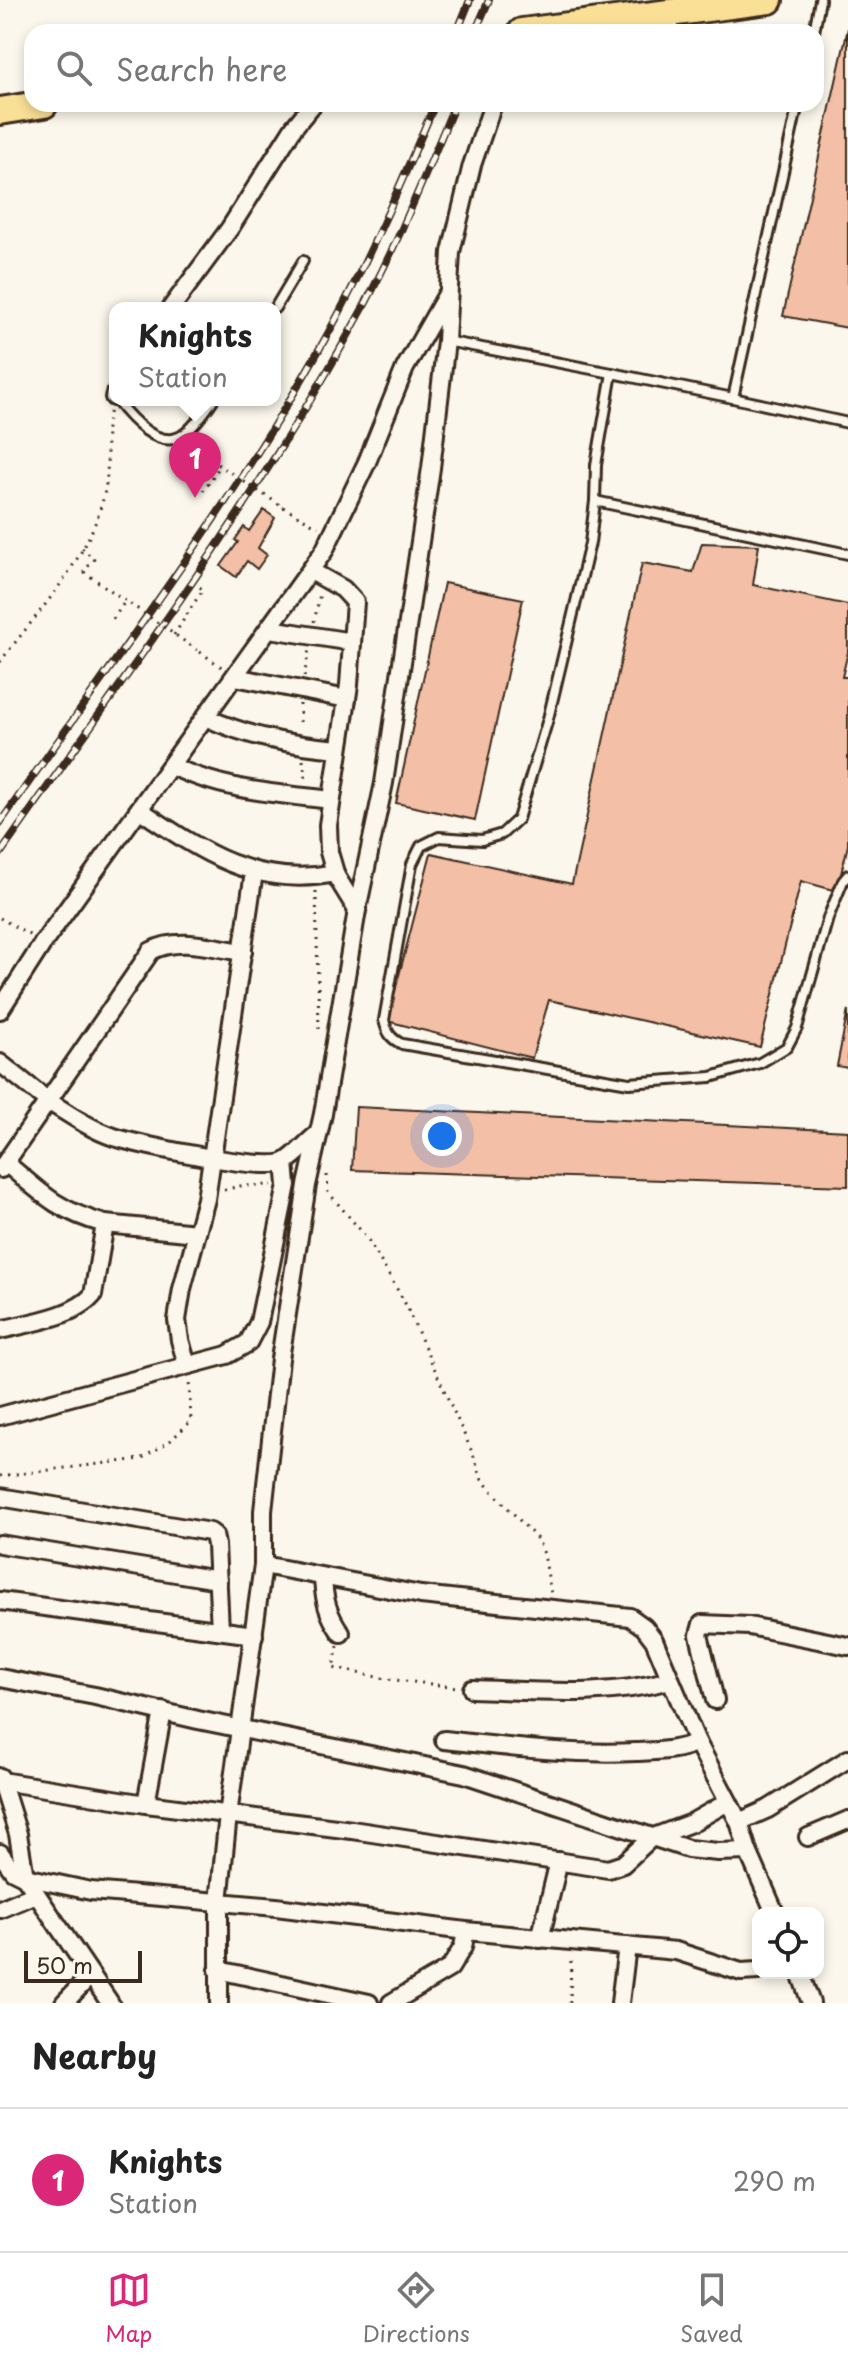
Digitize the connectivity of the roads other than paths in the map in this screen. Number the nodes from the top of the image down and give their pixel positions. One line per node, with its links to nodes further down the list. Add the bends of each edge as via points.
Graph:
1 (769, 0): 3 (main road)
2 (820, 0): 5 (lane)
3 (671, 22): 4 (main road)
4 (639, 24)
5 (816, 24)
6 (24, 107): 7 (main road)
7 (0, 111)
8 (306, 112): 13 (street)
9 (490, 112): 12 (street, via 451,252)
10 (796, 112): 17 (lane)
11 (303, 261): 14 (lane)
12 (447, 294): 15 (street); 23 (street, via 405,368 345,511)
13 (175, 302)
14 (279, 302)
15 (446, 341): 16 (lane); 36 (street, via 384,783)
16 (612, 373): 17 (lane); 21 (lane)
17 (733, 398): 20 (lane)
18 (121, 406): 19 (lane, via 154,436 172,439 182,436)
19 (208, 406)
20 (848, 423)
21 (595, 501): 22 (lane); 35 (lane, via 548,719 518,819 502,834 482,840 439,837 421,846 412,864 384,1020 392,1040 629,1083 711,1077 760,1063 787,1047 797,1028 828,918)
22 (848, 554)
23 (311, 571): 24 (street); 25 (street, via 355,602)
24 (270, 629): 25 (street); 26 (street)
25 (352, 642): 27 (street)
26 (235, 677): 27 (street); 28 (street)
27 (347, 699): 29 (street)
28 (205, 717): 29 (street, via 273,741); 30 (street)
29 (339, 749): 31 (street)
30 (171, 766): 31 (street, via 204,781); 32 (street)
31 (331, 800): 34 (street, via 329,852)
32 (140, 810): 33 (street, via 204,852); 38 (street)
33 (254, 872): 34 (street, via 316,877); 37 (street)
34 (335, 873): 36 (street)
35 (848, 875)
36 (357, 910): 41 (street)
37 (243, 952): 40 (street, via 177,943 151,951); 42 (street)
38 (0, 1010)
39 (0, 1063): 40 (street)
40 (48, 1101): 42 (street, via 114,1137); 44 (street)
41 (318, 1134): 43 (street); 52 (street, via 280,1359 263,1511)
42 (213, 1158): 43 (street, via 271,1166); 46 (street)
43 (285, 1162): 48 (street, via 287,1185 259,1322 248,1343 227,1355)
44 (3, 1167): 45 (street, via 55,1205)
45 (105, 1224): 46 (street); 47 (street, via 93,1295 74,1310)
46 (197, 1233): 48 (street, via 177,1320)
47 (0, 1330)
48 (187, 1365): 49 (street)
49 (0, 1416)
50 (0, 1497): 54 (street, via 202,1529 214,1535)
51 (0, 1544): 54 (street)
52 (263, 1565): 53 (street); 58 (street)
53 (323, 1578): 57 (street, via 326,1605); 61 (street, via 421,1595 630,1617 654,1640)
54 (218, 1580): 56 (street)
55 (0, 1601): 56 (street)
56 (220, 1630): 58 (street)
57 (341, 1633)
58 (254, 1635): 65 (street)
59 (848, 1646): 63 (street, via 749,1626 702,1624 699,1635)
60 (0, 1678): 64 (street)
61 (670, 1680): 62 (street, via 644,1688 597,1691); 67 (street)
62 (472, 1689)
63 (715, 1700)
64 (163, 1711): 65 (street); 71 (street)
65 (242, 1728): 72 (street); 76 (street, via 464,1774)
66 (444, 1740): 67 (street, via 615,1753)
67 (697, 1742): 70 (street)
68 (848, 1759): 74 (street, via 780,1803)
69 (0, 1779): 71 (street); 80 (street)
70 (728, 1802): 74 (street); 76 (street)
71 (146, 1804): 72 (street)
72 (228, 1815): 79 (street); 82 (street)
73 (848, 1820): 75 (street)
74 (739, 1822): 77 (street)
75 (808, 1837)
76 (651, 1838): 77 (street, via 688,1849); 79 (street, via 623,1864 608,1869)
77 (748, 1851): 83 (street)
78 (0, 1853): 80 (street)
79 (559, 1861): 86 (street)
80 (25, 1877): 81 (street); 82 (street, via 105,1893)
81 (36, 1894): 84 (street); 90 (street)
82 (219, 1902): 85 (street); 88 (street)
83 (772, 1907)
84 (0, 1909)
85 (466, 1931): 86 (street); 96 (street, via 450,1968)
86 (540, 1939): 87 (street)
87 (627, 1946): 89 (street, via 676,1951); 97 (street)
88 (218, 1970): 94 (street); 95 (street)
89 (752, 1971)
90 (91, 1975): 92 (street); 93 (street)
91 (802, 1979): 98 (street)
92 (64, 2003)
93 (110, 2003)
94 (219, 2003)
95 (369, 2003)
96 (391, 2003)
97 (620, 2003)
98 (811, 2003)

